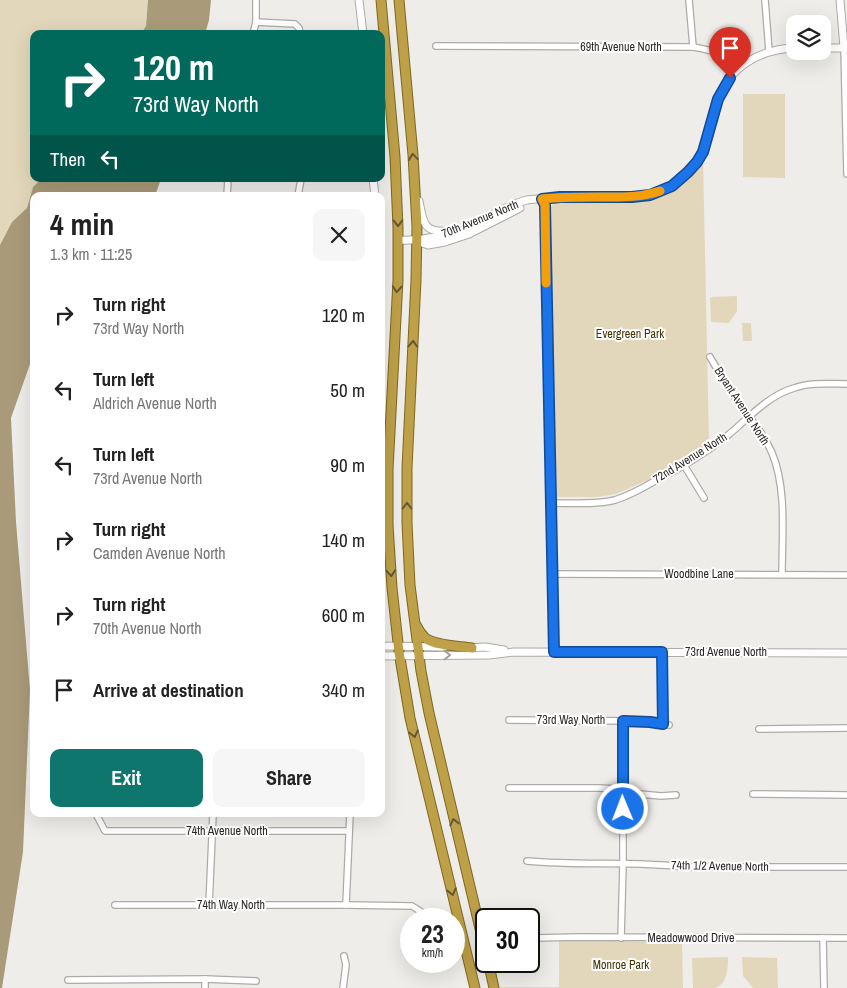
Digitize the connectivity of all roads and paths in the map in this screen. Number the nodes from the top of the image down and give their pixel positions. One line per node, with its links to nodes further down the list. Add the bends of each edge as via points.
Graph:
1 (256, 0): 8 (street)
2 (359, 0): 11 (street)
3 (381, 0): 12 (highway, one-way to 12)
4 (399, 0): 23 (highway, one-way to 4)
5 (689, 0): 15 (street)
6 (765, 0): 19 (street)
7 (840, 0): 18 (street)
8 (256, 22): 9 (street); 10 (street, via 295,24)
9 (254, 30)
10 (299, 30)
11 (362, 30)
12 (384, 30)
13 (385, 45): 26 (highway, one-way to 26, via 395,157)
14 (436, 46): 15 (street, 69th Avenue North)
15 (693, 47): 20 (street, 69th Avenue North, via 721,53)
16 (786, 48): 19 (street)
17 (831, 48): 18 (street)
18 (845, 48): 21 (street)
19 (769, 51): 20 (street)
20 (739, 68): 24 (street, 70th Avenue North, via 718,99 703,152 672,186 650,195 632,197)
21 (846, 123): 22 (street)
22 (847, 174)
23 (415, 184): 25 (street, via 422,221 430,229 440,232); 27 (highway)
24 (542, 199): 25 (street, 70th Avenue North, via 528,200); 27 (street, 70th Avenue North, via 445,242 428,245); 33 (street, via 545,205)
25 (469, 226): 27 (street, 70th Avenue North, via 449,234)
26 (398, 240): 27 (street, 70th Avenue North); 40 (highway, one-way to 40, via 388,525)
27 (417, 240): 37 (highway, one-way to 27, via 407,530 407,468)
28 (710, 356): 30 (street, Bryant Avenue North)
29 (847, 384): 30 (street, 72nd Avenue North, via 794,388 770,399)
30 (750, 416): 31 (street, 72nd Avenue North, via 718,443); 35 (street, Bryant Avenue North, via 766,440 779,477)
31 (684, 465): 32 (street); 33 (street, 72nd Avenue North, via 614,500)
32 (704, 498)
33 (551, 503): 34 (street)
34 (552, 574): 35 (street, Woodbine Lane); 43 (street)
35 (782, 574): 36 (street, Woodbine Lane)
36 (847, 575)
37 (414, 621): 39 (highway, via 430,641); 41 (highway)
38 (385, 647): 40 (street, 73rd Avenue North)
39 (472, 648): 41 (street, 73rd Avenue North); 42 (street, 73rd Avenue North)
40 (399, 651): 41 (street, 73rd Avenue North); 46 (street, 73rd Avenue North); 80 (highway, one-way to 80, via 410,718)
41 (418, 651): 42 (street, 73rd Avenue North, one-way to 42); 68 (highway, one-way to 41, via 429,714)
42 (514, 652): 43 (street, 73rd Avenue North)
43 (554, 652): 44 (street, 73rd Avenue North)
44 (662, 652): 45 (street, 73rd Avenue North); 48 (street, 73rd Way North, via 666,725)
45 (847, 653)
46 (385, 655)
47 (509, 720): 48 (street, 73rd Way North)
48 (623, 721): 52 (street)
49 (847, 728): 50 (street)
50 (759, 729)
51 (509, 788): 52 (street)
52 (623, 790): 54 (street); 62 (street)
53 (753, 794): 55 (street)
54 (676, 795)
55 (847, 795)
56 (98, 817): 60 (street, 74th Avenue North, via 105,831)
57 (213, 817): 60 (street)
58 (350, 817): 59 (street)
59 (349, 831): 60 (street, 74th Avenue North); 66 (street)
60 (212, 832): 65 (street)
61 (528, 861): 62 (street, 74th 1/2 Avenue North)
62 (624, 864): 63 (street, 74th 1/2 Avenue North); 70 (street)
63 (847, 866)
64 (116, 905): 65 (street, 74th Way North)
65 (209, 905): 66 (street, 74th Way North)
66 (346, 905): 67 (street, 74th Way North)
67 (415, 908)
68 (475, 908)
69 (540, 938): 70 (street, Meadowwood Drive)
70 (622, 938): 71 (street, Meadowwood Drive)
71 (823, 938): 72 (street, Meadowwood Drive); 82 (street)
72 (847, 938)
73 (344, 956): 79 (street)
74 (491, 973): 81 (highway)
75 (205, 979): 76 (street); 77 (street); 78 (street)
76 (68, 980)
77 (256, 981)
78 (205, 988)
79 (343, 988)
80 (475, 988)
81 (494, 988)
82 (824, 988)

